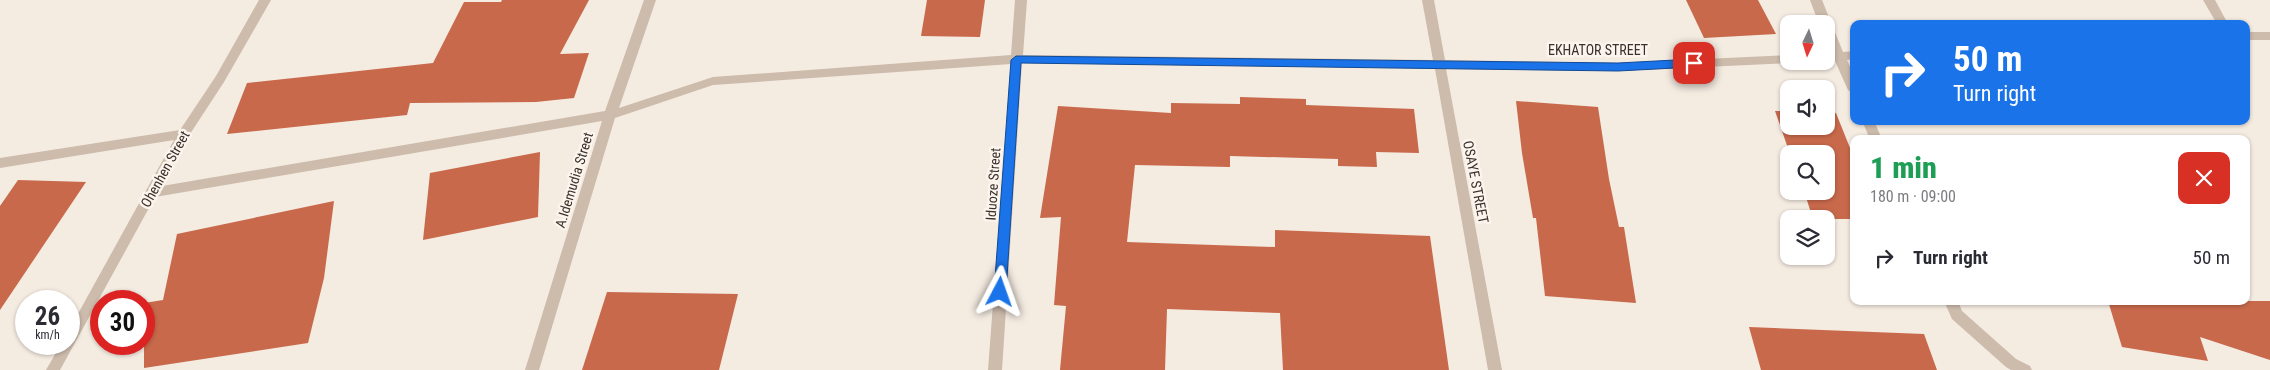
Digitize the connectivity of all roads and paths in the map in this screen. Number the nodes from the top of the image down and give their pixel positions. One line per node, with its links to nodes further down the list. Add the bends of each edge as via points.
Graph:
1 (265, 0): 19 (street, Ohenhen Street)
2 (650, 0): 18 (street, A.Idemudia Street)
3 (1021, 0): 14 (street, Iduoze Street)
4 (1428, 0): 16 (street, OSAYE STREET)
5 (1816, 0): 7 (street)
6 (2209, 0): 8 (street)
7 (1822, 15)
8 (2221, 20)
9 (2250, 36): 10 (street)
10 (2270, 36)
11 (1850, 55): 12 (street)
12 (1835, 56)
13 (1780, 59): 16 (street, EKHATOR STREET, via 1618,67)
14 (1016, 60): 16 (street, EKHATOR STREET); 18 (street, EKHATOR STREET, via 713,81); 27 (street, Iduoze Street)
15 (1835, 61): 17 (street)
16 (1438, 64): 28 (street, OSAYE STREET)
17 (1850, 84)
18 (610, 115): 21 (street, EKHATOR STREET); 26 (street, A.Idemudia Street)
19 (184, 134): 20 (street); 21 (street, Ohenhen Street)
20 (0, 164)
21 (151, 193): 23 (street, Ohenhen Street)
22 (1953, 305): 29 (street, via 1957,315 2011,363)
23 (80, 321)
24 (61, 355): 25 (street, Ohenhen Street)
25 (53, 370)
26 (532, 370)
27 (995, 370)
28 (1495, 370)
29 (2025, 370)

